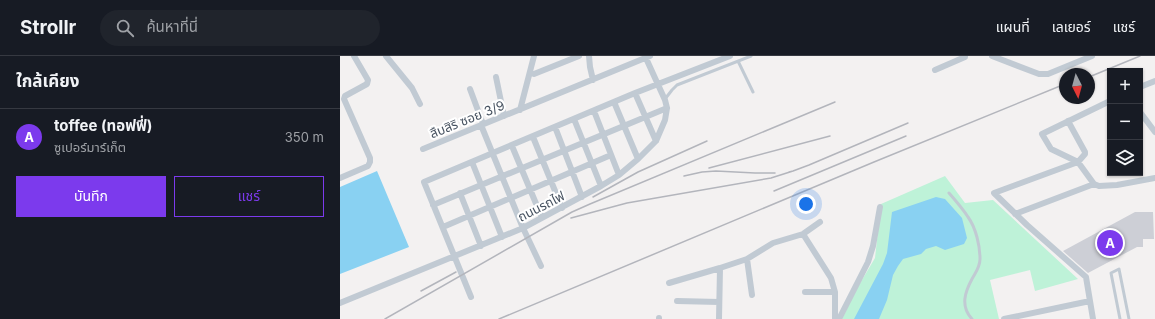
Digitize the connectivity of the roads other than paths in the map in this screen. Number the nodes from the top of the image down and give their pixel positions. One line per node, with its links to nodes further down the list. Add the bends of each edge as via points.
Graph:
1 (354, 56): 57 (street, via 368,80 367,84 344,99 370,162 368,166)
2 (386, 56): 26 (street, via 412,88)
3 (534, 56): 28 (street, สืบสิริ ซอย 3/9)
4 (579, 56): 14 (street)
5 (590, 56): 16 (street)
6 (730, 56): 18 (street)
7 (751, 56): 12 (lane)
8 (965, 56): 13 (street)
9 (992, 56): 10 (street, via 1040,74 1048,74)
10 (1092, 56)
11 (647, 57): 16 (street, สืบสิริ ซอย 3/9); 18 (street, ถนนรถไฟ)
12 (738, 62): 21 (lane); 23 (lane, via 677,85)
13 (935, 70)
14 (534, 74)
15 (496, 77): 30 (street)
16 (593, 80): 28 (street, สืบสิริ ซอย 3/9)
17 (1155, 81): 19 (street)
18 (658, 84): 22 (street); 23 (street, ถนนรถไฟ)
19 (1143, 86)
20 (470, 89): 35 (street)
21 (753, 92)
22 (635, 93): 24 (street); 32 (street)
23 (665, 100): 27 (street, ถนนรถไฟ)
24 (614, 102): 29 (street); 36 (street)
25 (1107, 102): 34 (street)
26 (420, 104)
27 (667, 108): 32 (street); 41 (street, ถนนรถไฟ)
28 (520, 110): 30 (street, สืบสิริ ซอย 3/9)
29 (594, 111): 33 (street); 39 (street)
30 (504, 116): 35 (street, สืบสิริ ซอย 3/9)
31 (1143, 116): 38 (street)
32 (645, 117): 36 (street); 41 (street)
33 (574, 119): 37 (street); 42 (street)
34 (1068, 121): 51 (street, via 1085,152); 51 (street, via 1042,134 1051,150)
35 (482, 125): 44 (street, สืบสิริ ซอย 3/9); 46 (street)
36 (624, 126): 39 (street); 48 (street)
37 (555, 127): 40 (street); 45 (street)
38 (1155, 132)
39 (603, 134): 42 (street); 47 (street)
40 (533, 137): 43 (street); 49 (street)
41 (656, 141): 48 (street, ถนนรถไฟ)
42 (583, 143): 45 (street); 52 (street)
43 (512, 146): 46 (street); 53 (street)
44 (423, 149)
45 (564, 151): 49 (street); 54 (street)
46 (493, 154): 50 (street); 56 (street)
47 (611, 155): 52 (street); 55 (street)
48 (638, 159): 55 (street, ถนนรถไฟ)
49 (542, 160): 53 (street); 59 (street)
50 (472, 162): 61 (street); 68 (street, via 424,182)
51 (1078, 162): 60 (street); 72 (street, via 994,194)
52 (592, 164): 54 (street); 62 (street)
53 (522, 168): 56 (street); 63 (street)
54 (572, 172): 59 (street); 66 (street)
55 (619, 174): 62 (street, ถนนรถไฟ)
56 (502, 176): 61 (street); 67 (street)
57 (340, 178)
58 (1155, 178): 60 (street, via 1117,185)
59 (551, 181): 63 (street); 71 (street)
60 (1094, 184): 72 (street)
61 (481, 185): 64 (street); 70 (street)
62 (601, 186): 66 (street, ถนนรถไฟ)
63 (531, 190): 67 (street); 74 (street)
64 (460, 193): 68 (street); 73 (street)
65 (949, 193): 97 (lane, via 969,218 979,249 980,265 964,302)
66 (582, 197): 71 (street, ถนนรถไฟ)
67 (512, 198): 70 (street); 77 (street)
68 (433, 205): 76 (street)
69 (880, 207): 96 (street, via 868,262)
70 (490, 208): 73 (street); 79 (street)
71 (562, 208): 74 (street, ถนนรถไฟ)
72 (1015, 214): 91 (street, via 1086,277)
73 (469, 216): 76 (street); 80 (street)
74 (542, 218): 77 (street, ถนนรถไฟ)
75 (820, 222): 78 (street)
76 (443, 228): 81 (street)
77 (524, 228): 79 (street, ถนนรถไฟ); 83 (street)
78 (803, 234): 82 (street, via 773,243); 87 (street, via 831,278)
79 (502, 237): 80 (street, ถนนรถไฟ)
80 (481, 246): 81 (street, ถนนรถไฟ)
81 (454, 257): 89 (street); 93 (street, ถนนรถไฟ)
82 (747, 259): 84 (street); 88 (street)
83 (541, 266)
84 (720, 268): 85 (street); 92 (street)
85 (669, 283)
86 (805, 292): 87 (street)
87 (835, 292): 95 (street)
88 (752, 295)
89 (471, 297)
90 (677, 301): 92 (street)
91 (1090, 301): 98 (street); 99 (street)
92 (719, 302): 94 (street)
93 (340, 303)
94 (719, 319)
95 (835, 319)
96 (839, 319)
97 (972, 319)
98 (1004, 319)
99 (1093, 319)
100 (1120, 319): 101 (lane, via 1111,273 1119,269)
101 (1129, 319)

